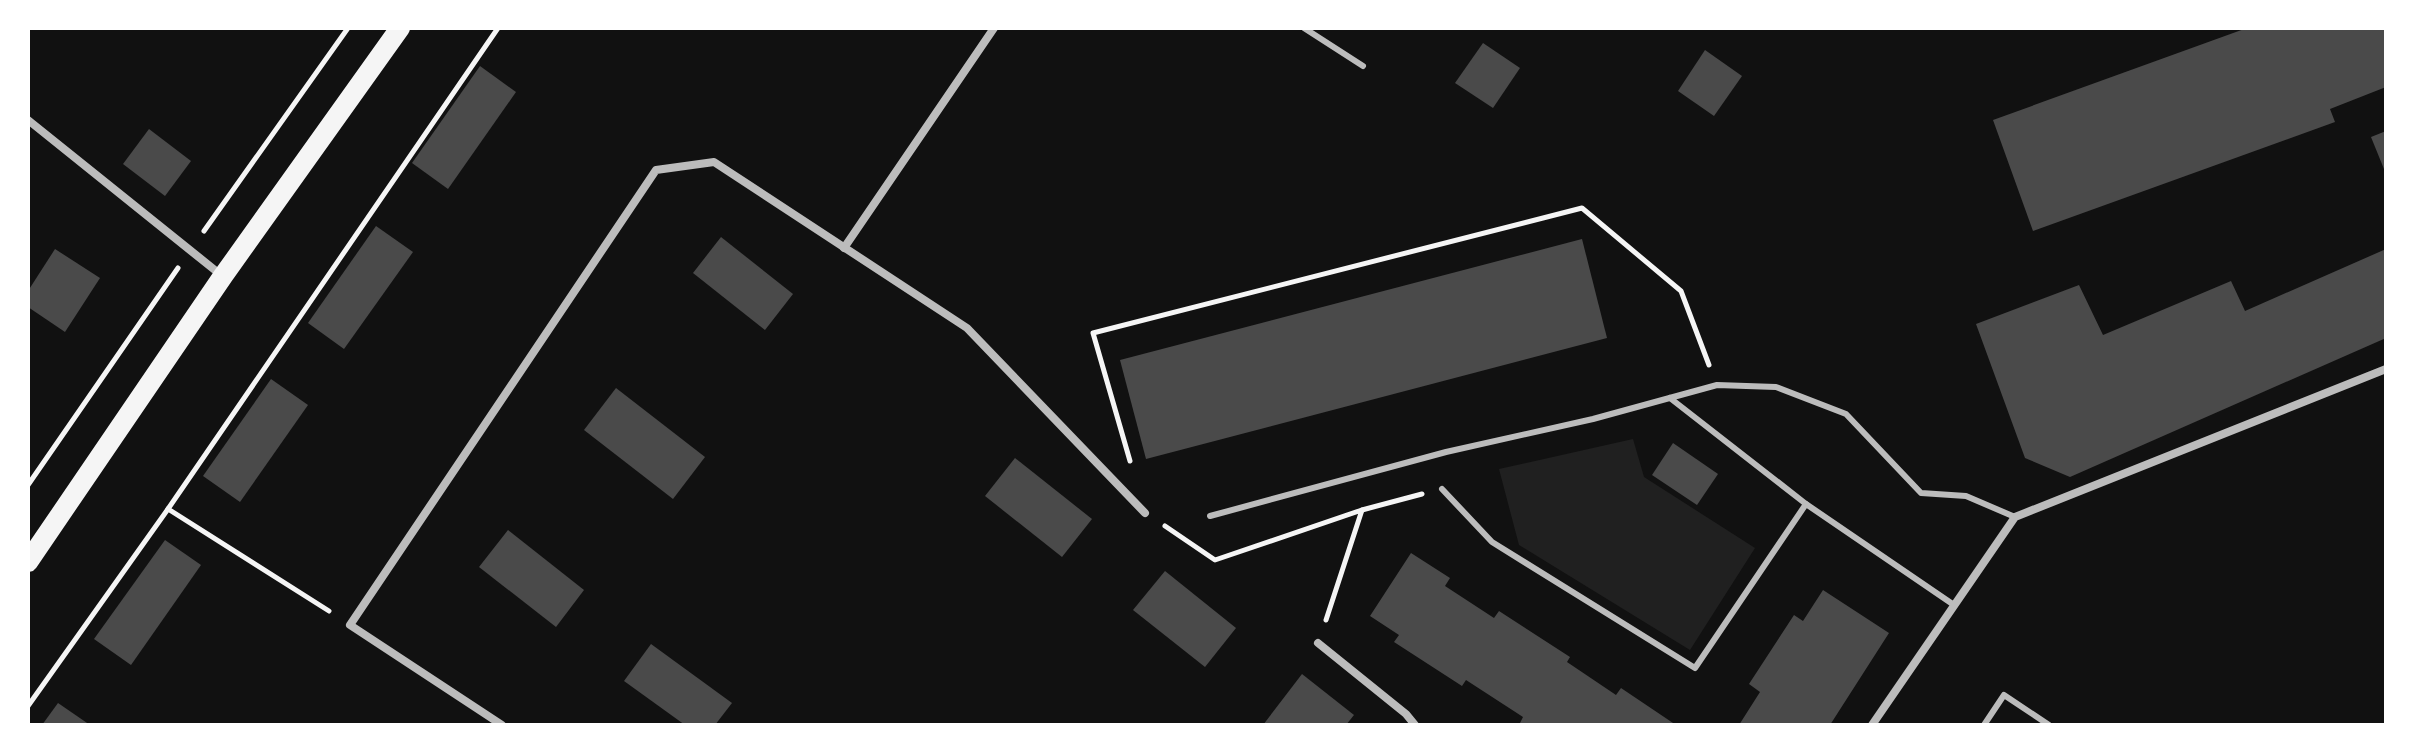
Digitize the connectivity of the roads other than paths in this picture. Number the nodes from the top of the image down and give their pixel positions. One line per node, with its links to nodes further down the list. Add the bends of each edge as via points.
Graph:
1 (400, 28): 7 (main road)
2 (994, 28): 6 (street)
3 (1304, 28): 4 (lane)
4 (1363, 66)
5 (28, 120): 7 (street)
6 (844, 248): 12 (street, via 967,328); 18 (street, via 714,162 656,170 350,625)
7 (223, 276): 15 (main road)
8 (2386, 369): 14 (street)
9 (1670, 398): 11 (lane); 13 (lane); 14 (lane, via 1717,385 1776,387 1846,414 1921,493 1966,496)
10 (1442, 489): 11 (lane, via 1492,542 1695,668)
11 (1806, 504): 16 (lane)
12 (1145, 513)
13 (1210, 516)
14 (2015, 517): 16 (street)
15 (28, 562)
16 (1954, 605): 20 (street)
17 (1318, 643): 19 (street)
18 (502, 725)
19 (1415, 725)
20 (1872, 725)
21 (1984, 725): 22 (lane, via 2004,695)
22 (2049, 725)

